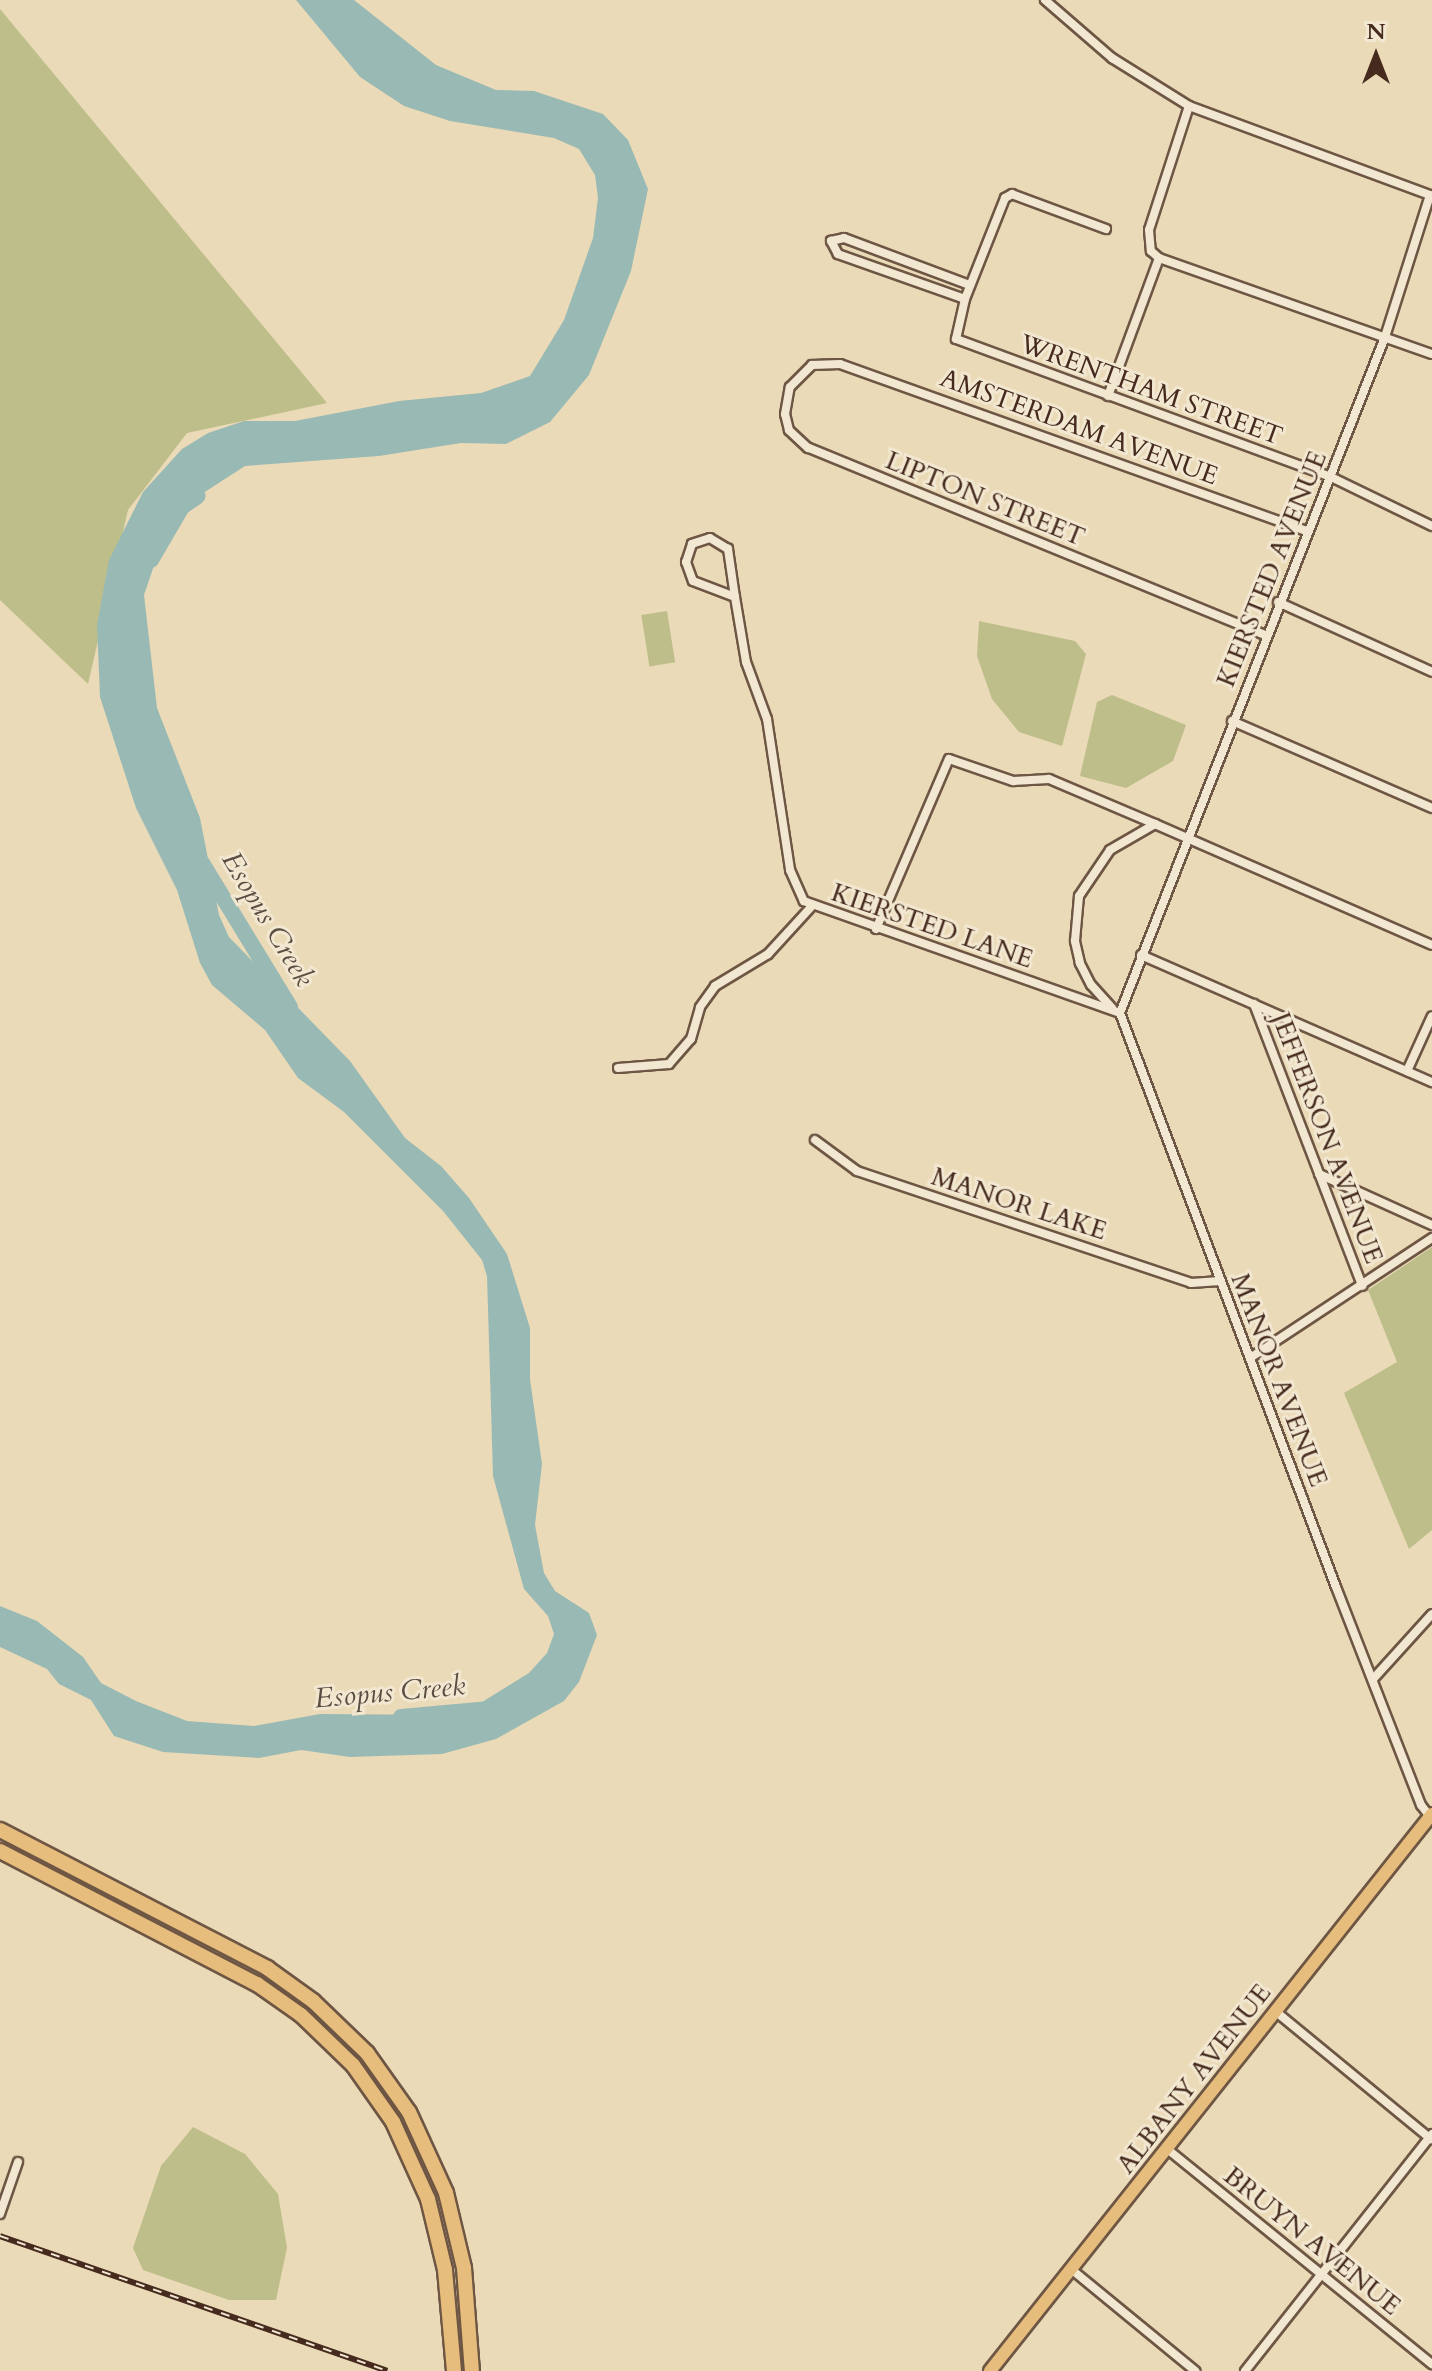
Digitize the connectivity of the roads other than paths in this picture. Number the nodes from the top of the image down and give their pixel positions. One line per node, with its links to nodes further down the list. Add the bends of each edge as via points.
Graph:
1 (1045, 0): 2 (street, via 1112,58)
2 (1189, 106): 3 (street); 5 (street, via 1149,230 1151,251)
3 (1431, 196): 8 (street, KIERSTED AVENUE)
4 (1106, 229): 6 (street, via 1010,195)
5 (1159, 258): 8 (street); 11 (street)
6 (970, 285): 7 (street); 7 (street, via 844,238 831,241 838,254)
7 (965, 299): 11 (street, WRENTHAM STREET, via 956,339)
8 (1385, 337): 9 (street); 12 (street, KIERSTED AVENUE)
9 (1432, 354)
10 (837, 363): 14 (street, AMSTERDAM AVENUE); 17 (street, LIPTON STREET, via 812,365 790,387 785,414 789,430 808,448)
11 (1108, 396): 12 (street, WRENTHAM STREET)
12 (1331, 477): 13 (street, WRENTHAM STREET); 14 (street, KIERSTED AVENUE)
13 (1432, 526)
14 (1306, 531): 16 (street, KIERSTED AVENUE)
15 (735, 597): 15 (street, KIERSTED LANE, via 693,581 686,562 692,544 710,538 728,549 736,575); 23 (street, KIERSTED LANE, via 746,662 767,719 790,870 797,893)
16 (1278, 602): 17 (street, KIERSTED AVENUE); 18 (street)
17 (1265, 635): 19 (street, KIERSTED AVENUE)
18 (1432, 672)
19 (1232, 721): 20 (street); 22 (street, KIERSTED AVENUE)
20 (1432, 808)
21 (1155, 824): 22 (street); 24 (street, via 1049,779 1013,781 949,759); 28 (street, via 1099,862 1079,896 1075,918 1080,963 1091,985)
22 (1187, 837): 25 (street); 26 (street, KIERSTED AVENUE)
23 (812, 906): 24 (street, KIERSTED LANE); 30 (street, via 768,954 715,986 681,1053 657,1068)
24 (876, 929): 28 (street, KIERSTED LANE)
25 (1432, 945)
26 (1141, 955): 27 (street); 28 (street)
27 (1254, 1004): 31 (street); 34 (street, JEFFERSON AVENUE)
28 (1120, 1013): 37 (street, MANOR AVENUE)
29 (1432, 1016): 31 (street)
30 (618, 1068)
31 (1407, 1071): 32 (street)
32 (1432, 1082)
33 (815, 1140): 37 (street, MANOR LAKE, via 857,1171 1191,1283)
34 (1319, 1174): 35 (street); 38 (street, JEFFERSON AVENUE)
35 (1432, 1225)
36 (1432, 1238): 38 (street)
37 (1220, 1281): 39 (street, MANOR AVENUE)
38 (1362, 1286): 39 (street)
39 (1250, 1358): 41 (street, MANOR AVENUE)
40 (1432, 1614): 41 (street)
41 (1374, 1678): 42 (street, MANOR AVENUE)
42 (1431, 1817): 45 (main road, ALBANY AVENUE)
43 (0, 1830): 54 (highway, via 259,1963 313,2001 367,2053 413,2120 446,2193 464,2268)
44 (0, 1851): 53 (highway, via 257,1984 301,2015 353,2065 393,2122 428,2199 445,2270)
45 (1275, 2011): 46 (street); 47 (main road, ALBANY AVENUE)
46 (1431, 2137): 51 (street)
47 (1166, 2148): 50 (main road, ALBANY AVENUE); 51 (street, BRUYN AVENUE)
48 (18, 2162): 49 (street)
49 (0, 2214)
50 (1071, 2269): 55 (main road, ALBANY AVENUE); 56 (street)
51 (1321, 2274): 52 (street, BRUYN AVENUE); 57 (street)
52 (1432, 2364)
53 (454, 2368)
54 (472, 2371)
55 (990, 2371)
56 (1195, 2371)
57 (1245, 2371)

